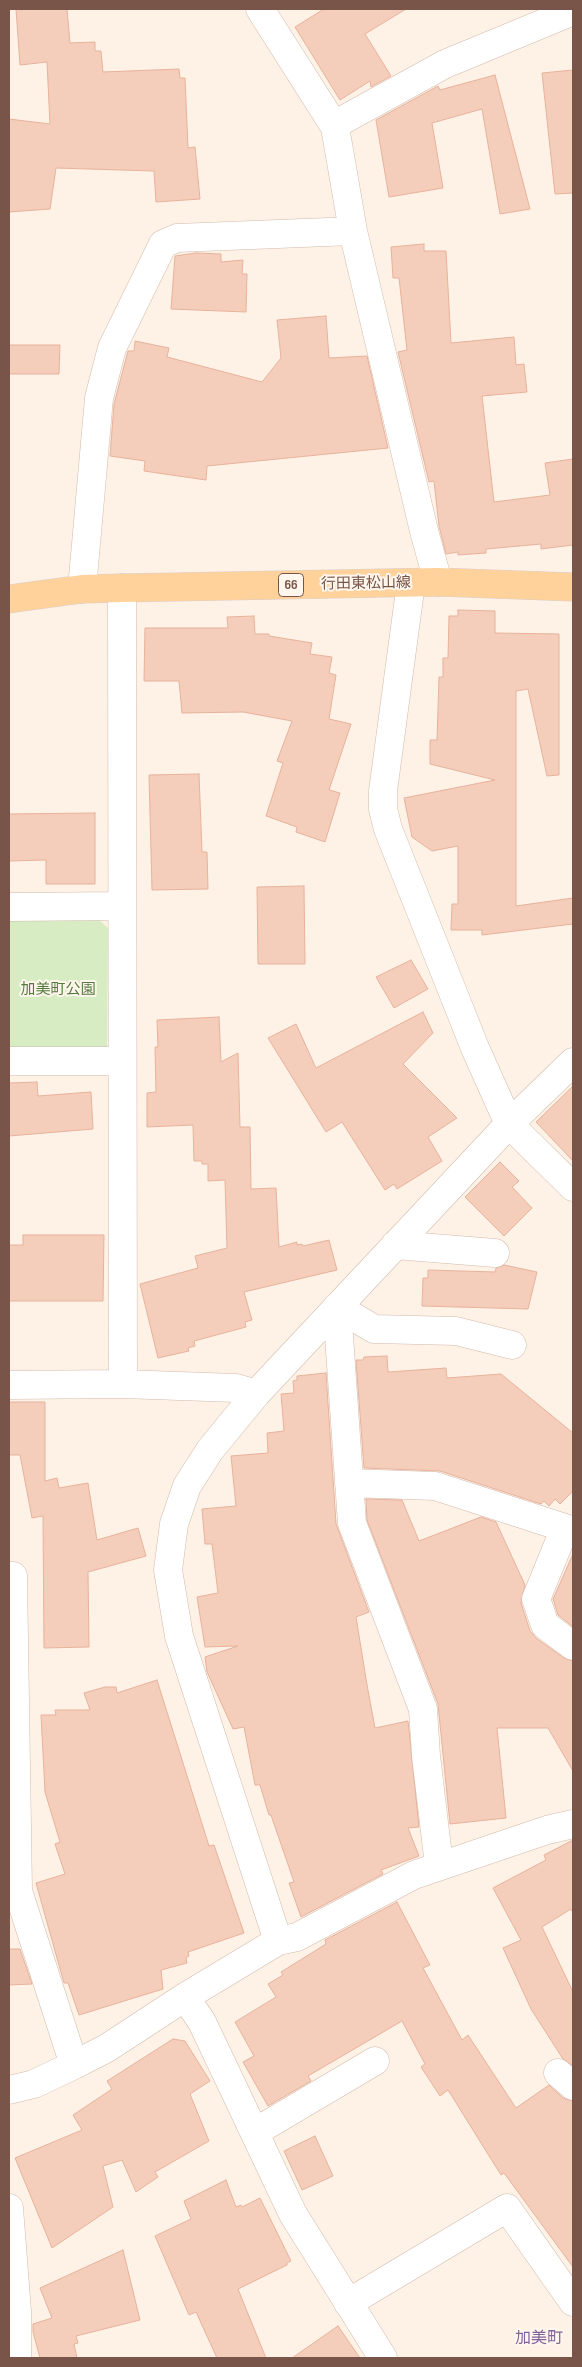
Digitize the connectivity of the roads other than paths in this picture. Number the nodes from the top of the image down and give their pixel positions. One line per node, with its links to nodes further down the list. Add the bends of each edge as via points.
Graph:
1 (260, 9): 3 (street)
2 (573, 11): 3 (street, via 445,64)
3 (334, 125): 4 (street)
4 (353, 231): 5 (street); 9 (street, via 177,238 163,244 112,348 99,398)
5 (438, 582): 6 (main road, 行田東松山線 / 66); 7 (main road, 行田東松山線 / 66)
6 (411, 583): 8 (main road, 行田東松山線 / 66); 16 (street, via 383,809 388,829 475,1048)
7 (573, 587)
8 (122, 588): 9 (main road, 行田東松山線 / 66); 11 (street)
9 (82, 589): 10 (main road, 行田東松山線 / 66)
10 (9, 599)
11 (121, 906): 12 (street); 14 (street)
12 (9, 907)
13 (9, 1061): 14 (street)
14 (122, 1061): 22 (street)
15 (573, 1062): 16 (street)
16 (509, 1124): 17 (street); 18 (street)
17 (573, 1187)
18 (395, 1245): 19 (street); 20 (street)
19 (495, 1253)
20 (336, 1307): 21 (street, via 374,1329 456,1332); 24 (street); 25 (street)
21 (512, 1345)
22 (123, 1384): 23 (street); 24 (street, via 236,1388)
23 (9, 1385)
24 (256, 1394): 31 (street, via 210,1450 186,1486 174,1524 168,1570 179,1636)
25 (349, 1483): 26 (street, via 435,1486); 30 (street, via 352,1523 423,1709)
26 (569, 1531): 28 (street, via 536,1599 545,1625)
27 (9, 1576): 34 (street, via 13,1576 18,1891)
28 (573, 1646)
29 (573, 1824): 30 (street)
30 (439, 1865): 31 (street, via 297,1937)
31 (278, 1941): 32 (street)
32 (185, 1997): 34 (street); 36 (street, via 202,2022)
33 (375, 2061): 36 (street)
34 (74, 2066): 35 (street, via 34,2084)
35 (9, 2090)
36 (255, 2132): 39 (street, via 293,2214)
37 (9, 2208): 40 (street)
38 (573, 2302): 39 (street, via 507,2208)
39 (348, 2303): 41 (street)
40 (17, 2358)
41 (382, 2358)

